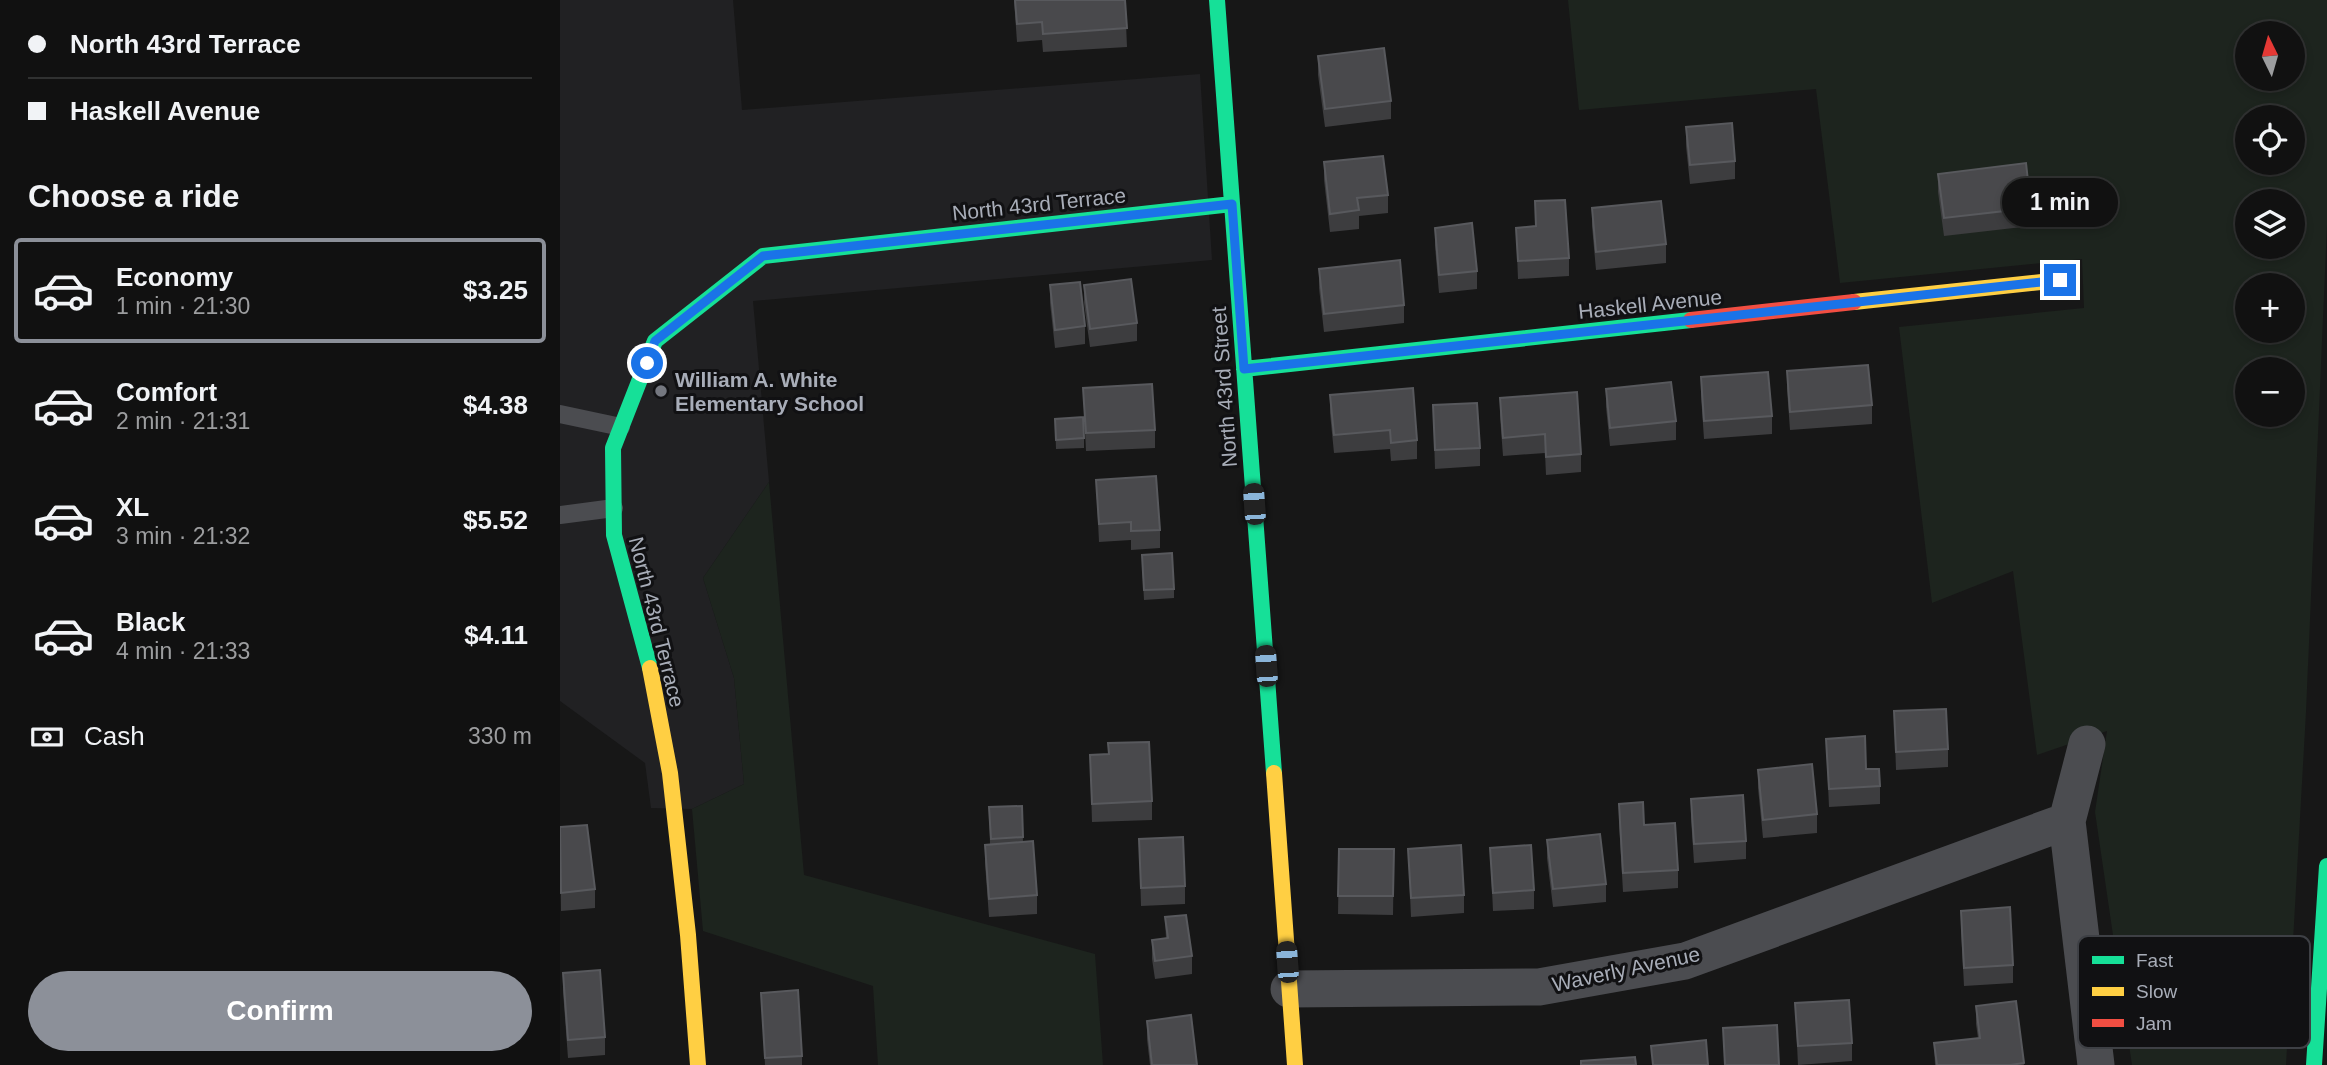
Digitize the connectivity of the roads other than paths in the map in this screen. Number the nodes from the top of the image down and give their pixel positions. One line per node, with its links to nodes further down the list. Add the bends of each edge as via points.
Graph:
1 (1217, 0): 2 (main road, North 43rd Street)
2 (1232, 204): 4 (main road, North 43rd Street); 6 (main road, North 43rd Terrace, via 763,256 655,341)
3 (2060, 280): 4 (main road, Haskell Avenue)
4 (1244, 369): 13 (main road, North 43rd Street)
5 (560, 414): 6 (lane)
6 (621, 428): 7 (main road, North 43rd Terrace, via 613,448)
7 (614, 508): 8 (lane); 14 (main road, North 43rd Terrace, via 614,535 648,658 670,773)
8 (560, 515)
9 (2087, 744): 10 (street)
10 (2067, 821): 12 (street); 13 (street, Waverly Avenue, via 1685,961 1539,987)
11 (2327, 866): 16 (main road)
12 (2081, 936)
13 (1289, 989): 15 (main road, North 43rd Street)
14 (698, 1065)
15 (1295, 1065)
16 (2314, 1065)

